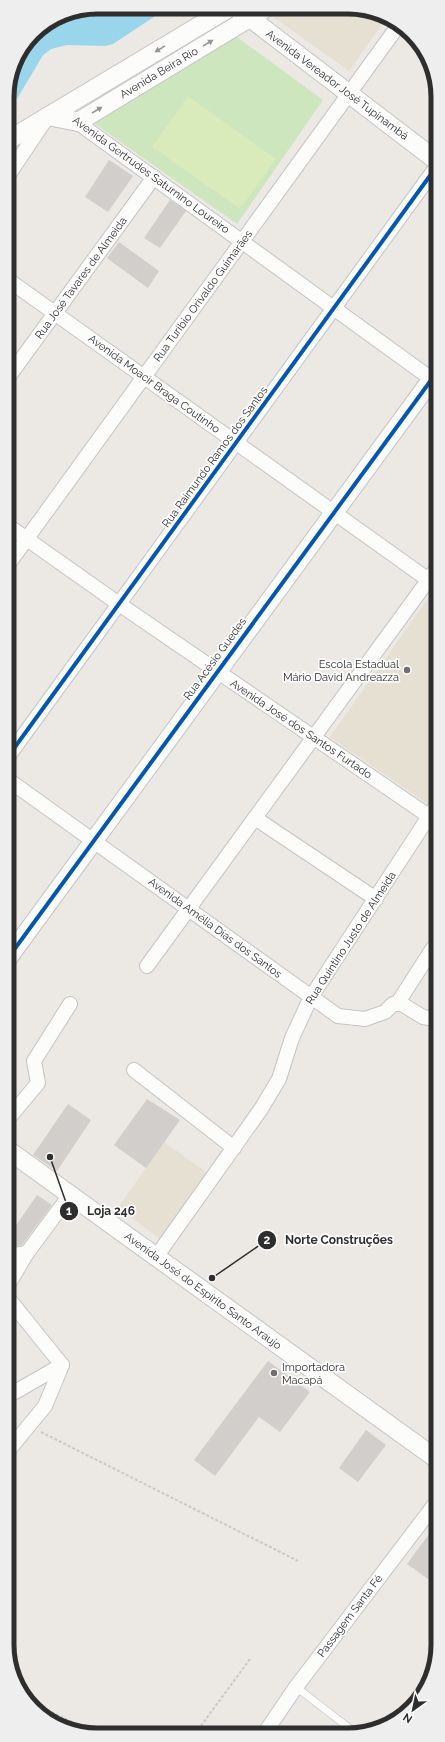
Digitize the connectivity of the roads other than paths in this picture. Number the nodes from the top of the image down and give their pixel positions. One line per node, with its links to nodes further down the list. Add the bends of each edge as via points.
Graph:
1 (219, 14): 6 (street, Avenida Beira Rio, one-way to 6)
2 (242, 14): 7 (street, Avenida Beira Rio, one-way to 2)
3 (245, 14): 5 (street, Avenida Vereador José Tupinambá)
4 (396, 29): 5 (street, Rua Turibio Orivaldo Guimarães)
5 (349, 94): 9 (street, Avenida Vereador José Tupinambá); 13 (street, Rua Turibio Orivaldo Guimarães)
6 (59, 109): 7 (street); 8 (street, Avenida Beira Rio); 10 (street)
7 (78, 122): 12 (street, Avenida Gertrudes Saturnino Loureiro)
8 (14, 137)
9 (431, 156)
10 (14, 168)
11 (431, 174): 15 (street, Rua Raimundo Ramos dos Santos)
12 (154, 177): 13 (street, Avenida Gertrudes Saturnino Loureiro); 16 (street, Rua José Tavares de Almeida)
13 (242, 241): 15 (street, Avenida Gertrudes Saturnino Loureiro); 19 (street, Rua Turibio Orivaldo Guimarães)
14 (14, 283): 16 (street, Avenida Moacir Braga Coutinho)
15 (334, 308): 18 (street, Avenida Gertrudes Saturnino Loureiro); 21 (street, Rua Raimundo Ramos dos Santos)
16 (55, 313): 17 (street, Rua José Tavares de Almeida); 19 (street, Avenida Moacir Braga Coutinho)
17 (14, 369)
18 (431, 375)
19 (144, 377): 21 (street, Avenida Moacir Braga Coutinho); 24 (street, Rua Turibio Orivaldo Guimarães)
20 (431, 385): 22 (street, Rua Acésio Guedes)
21 (236, 443): 22 (street, Avenida Moacir Braga Coutinho); 28 (street, Rua Raimundo Ramos dos Santos)
22 (334, 513): 26 (street, Avenida Moacir Braga Coutinho); 29 (street, Rua Acésio Guedes)
23 (14, 530): 24 (street, Avenida José dos Santos Furtado)
24 (27, 539): 25 (street, Rua Turibio Orivaldo Guimarães); 28 (street, Avenida José dos Santos Furtado)
25 (14, 557)
26 (431, 582)
27 (431, 586): 30 (street)
28 (119, 604): 29 (street, Avenida José dos Santos Furtado); 31 (street, Rua Raimundo Ramos dos Santos)
29 (217, 671): 30 (street, Avenida José dos Santos Furtado); 36 (street, Rua Acésio Guedes)
30 (313, 737): 33 (street); 34 (street, Avenida José dos Santos Furtado)
31 (14, 748)
32 (14, 783): 36 (street, Avenida Amélia Dias dos Santos)
33 (255, 818): 37 (street); 38 (street)
34 (431, 818)
35 (431, 822): 37 (street, Rua Quintino Justo de Almeida)
36 (94, 840): 38 (street, Avenida Amélia Dias dos Santos); 39 (street, Rua Acésio Guedes)
37 (376, 899): 42 (street, Rua Quintino Justo de Almeida)
38 (188, 909): 41 (street); 42 (street, Avenida Amélia Dias dos Santos)
39 (14, 950)
40 (431, 951): 44 (street)
41 (147, 966)
42 (311, 997): 44 (street, Avenida Amélia Dias dos Santos, via 338,1016 365,1018 385,1012 393,1004); 48 (street, Rua Quintino Justo de Almeida, via 292,1038 279,1078)
43 (70, 1004): 47 (street, via 34,1061 38,1083)
44 (397, 1004): 45 (street, via 400,1003 423,1017)
45 (431, 1017)
46 (134, 1070): 48 (street)
47 (14, 1112)
48 (234, 1148): 53 (street, Rua Quintino Justo de Almeida)
49 (14, 1154): 50 (street, Avenida José do Espírito Santo Araujo)
50 (70, 1195): 51 (street); 53 (street, Avenida José do Espírito Santo Araujo)
51 (27, 1253): 52 (street); 54 (street)
52 (14, 1255)
53 (156, 1256): 59 (street, Avenida José do Espírito Santo Araujo)
54 (14, 1275)
55 (14, 1311): 56 (street)
56 (62, 1365): 57 (street); 58 (street, via 45,1406)
57 (14, 1393)
58 (14, 1444)
59 (431, 1455)
60 (431, 1509): 61 (street, Passagem Santa Fé)
61 (296, 1687): 62 (street, Passagem Santa Fé); 63 (lane)
62 (268, 1728)
63 (349, 1728)

